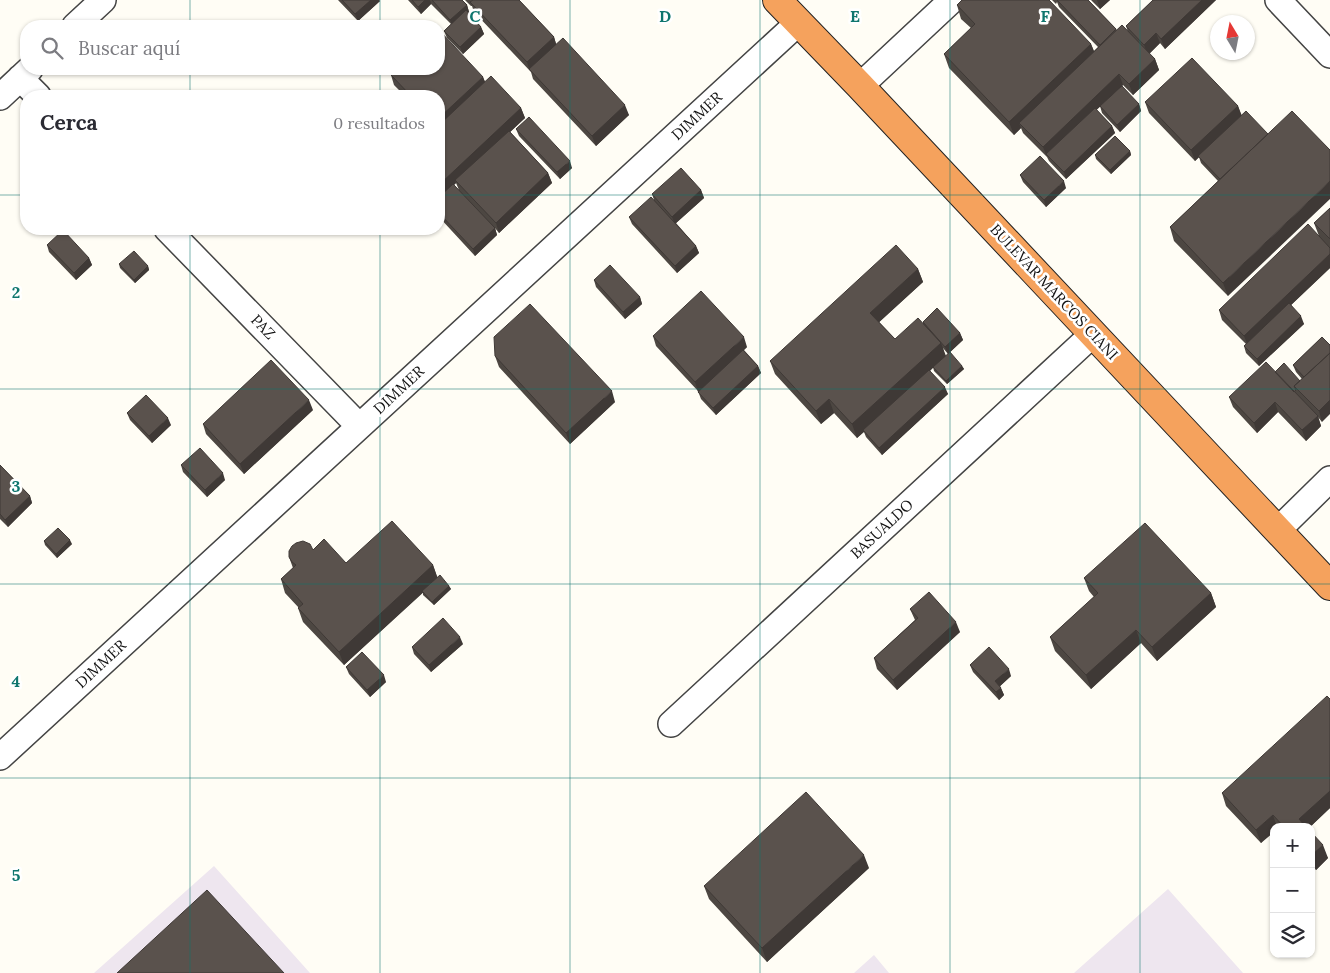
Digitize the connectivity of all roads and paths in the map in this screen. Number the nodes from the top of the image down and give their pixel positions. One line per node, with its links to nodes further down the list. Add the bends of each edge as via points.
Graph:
1 (103, 0): 5 (street)
2 (777, 0): 6 (highway, BULEVAR MARCOS CIANI)
3 (952, 0): 10 (street)
4 (1278, 0): 7 (street)
5 (81, 20)
6 (798, 23): 10 (highway, BULEVAR MARCOS CIANI); 15 (street, DIMMER)
7 (1330, 55)
8 (23, 75): 12 (street)
9 (26, 75): 11 (street)
10 (860, 86): 14 (highway, BULEVAR MARCOS CIANI)
11 (35, 90)
12 (0, 97)
13 (173, 235): 15 (street, PAZ)
14 (1094, 334): 17 (highway, BULEVAR MARCOS CIANI); 19 (street, BASUALDO)
15 (359, 426): 20 (street, DIMMER)
16 (1330, 479): 17 (street)
17 (1278, 530): 18 (highway, BULEVAR MARCOS CIANI)
18 (1330, 586)
19 (670, 724)
20 (0, 757)

